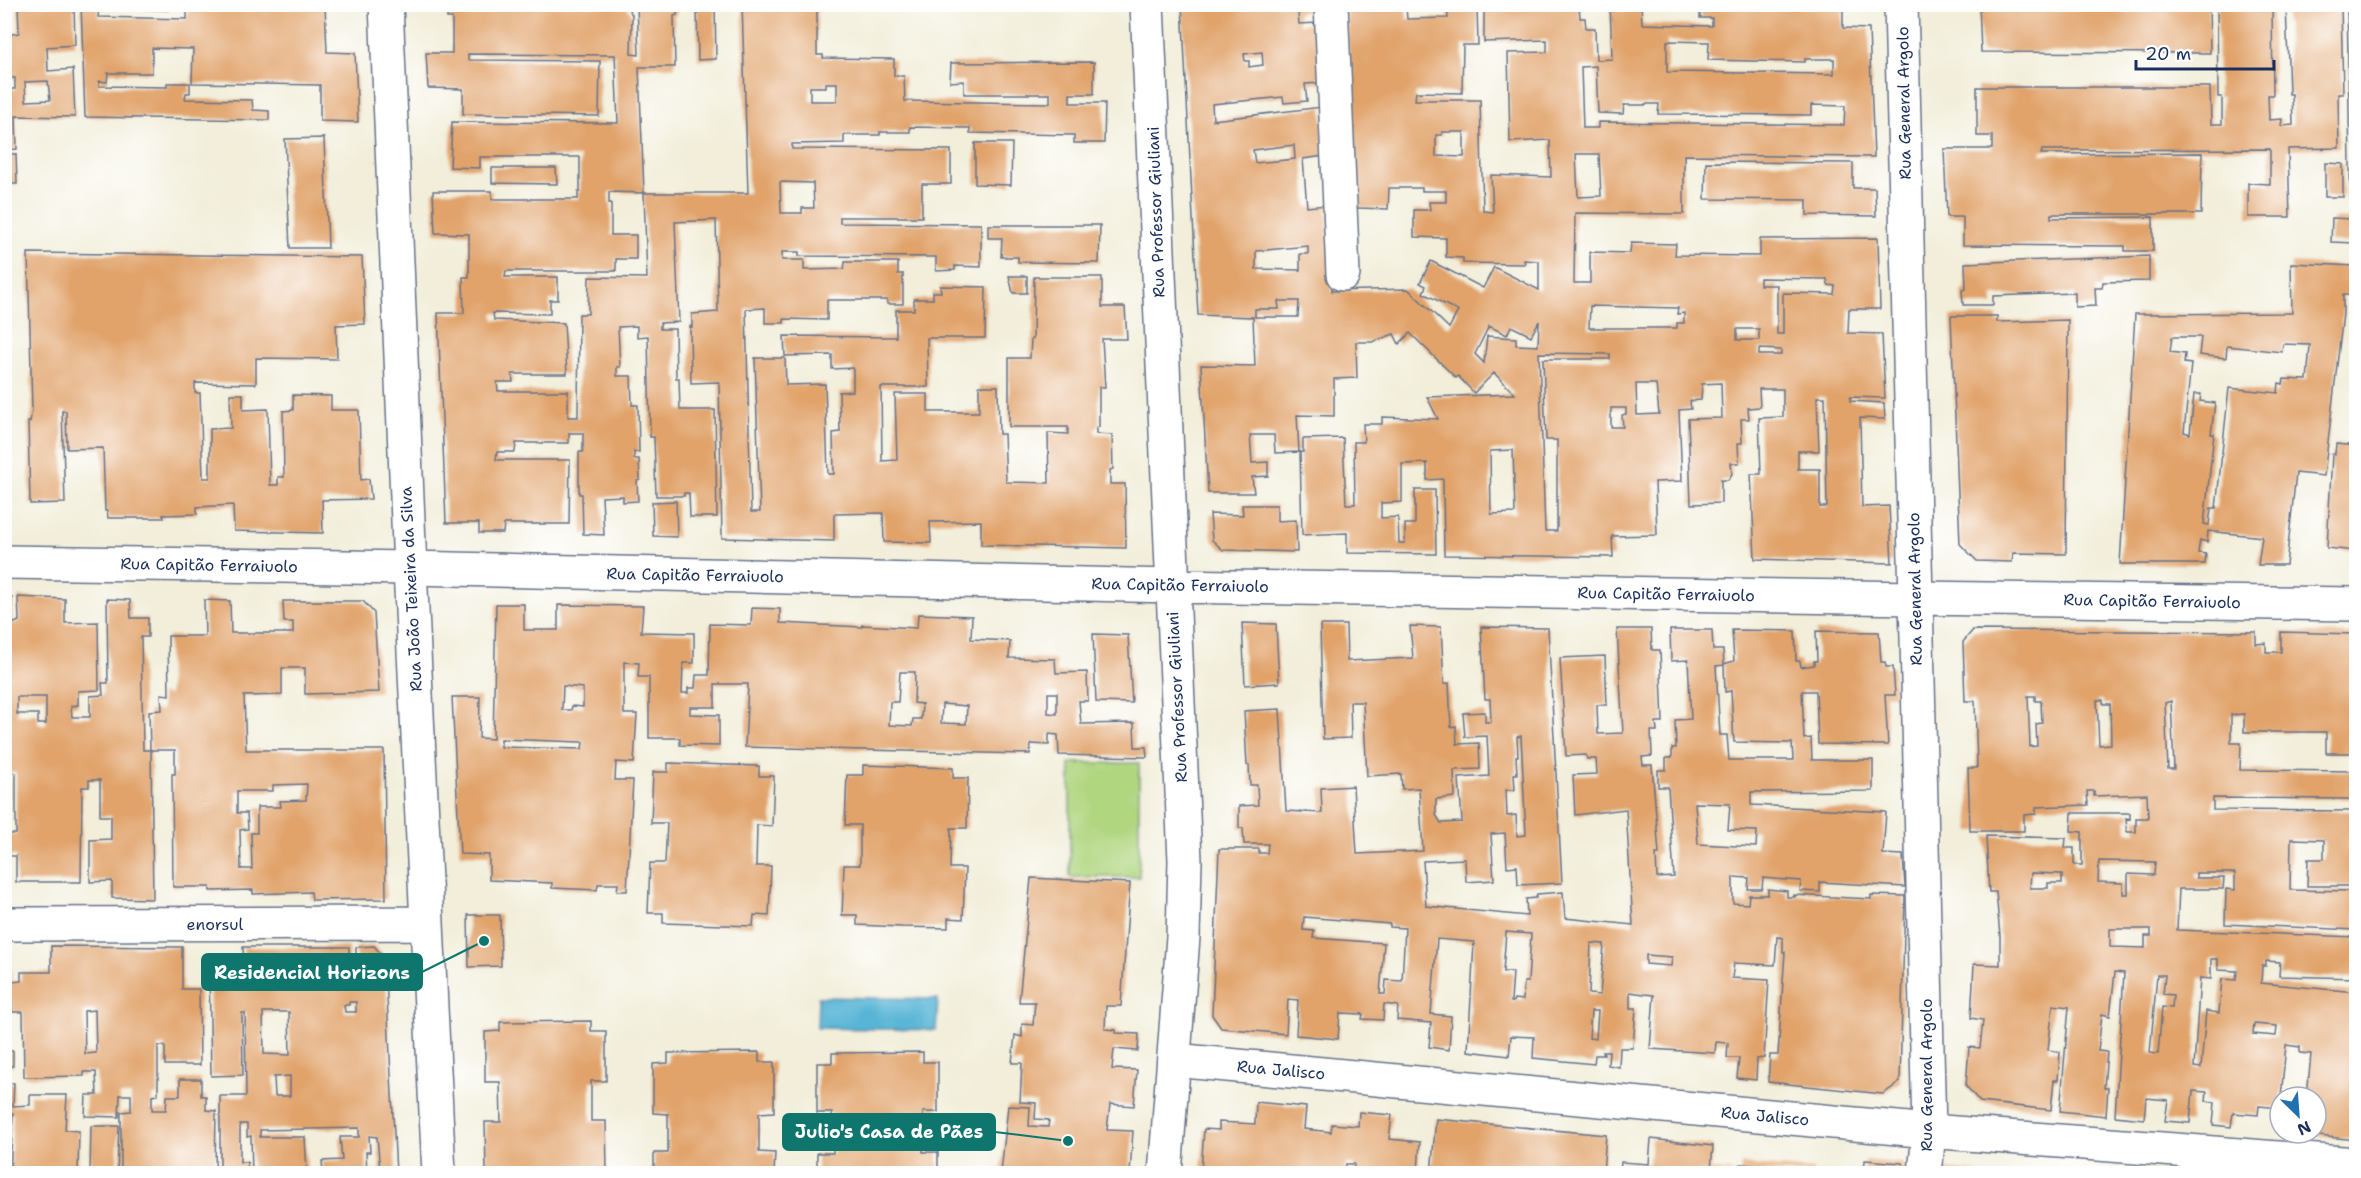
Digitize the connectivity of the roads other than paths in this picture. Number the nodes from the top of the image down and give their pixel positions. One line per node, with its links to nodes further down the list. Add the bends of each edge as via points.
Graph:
1 (386, 4): 7 (street, Rua João Teixeira da Silva)
2 (1147, 4): 8 (street, Rua Professor Giuliani)
3 (1331, 4): 5 (street)
4 (1901, 4): 9 (street, Rua General Argolo)
5 (1342, 274)
6 (4, 562): 7 (street, Rua Capitão Ferraiuolo)
7 (410, 568): 8 (street, Rua Capitão Ferraiuolo); 11 (street, Rua João Teixeira da Silva)
8 (1172, 586): 9 (street, Rua Capitão Ferraiuolo); 13 (street, Rua Professor Giuliani, via 1185,860)
9 (1916, 598): 10 (street, Rua Capitão Ferraiuolo); 14 (street, Rua General Argolo)
10 (2356, 604)
11 (426, 923): 12 (street, enorsul); 16 (street, Rua João Teixeira da Silva)
12 (4, 924)
13 (1174, 1060): 14 (street, Rua Jalisco); 17 (street, Rua Professor Giuliani)
14 (1929, 1131): 15 (street, Rua Jalisco); 18 (street, Rua General Argolo)
15 (2356, 1164)
16 (439, 1173)
17 (1165, 1173)
18 (1925, 1173)

